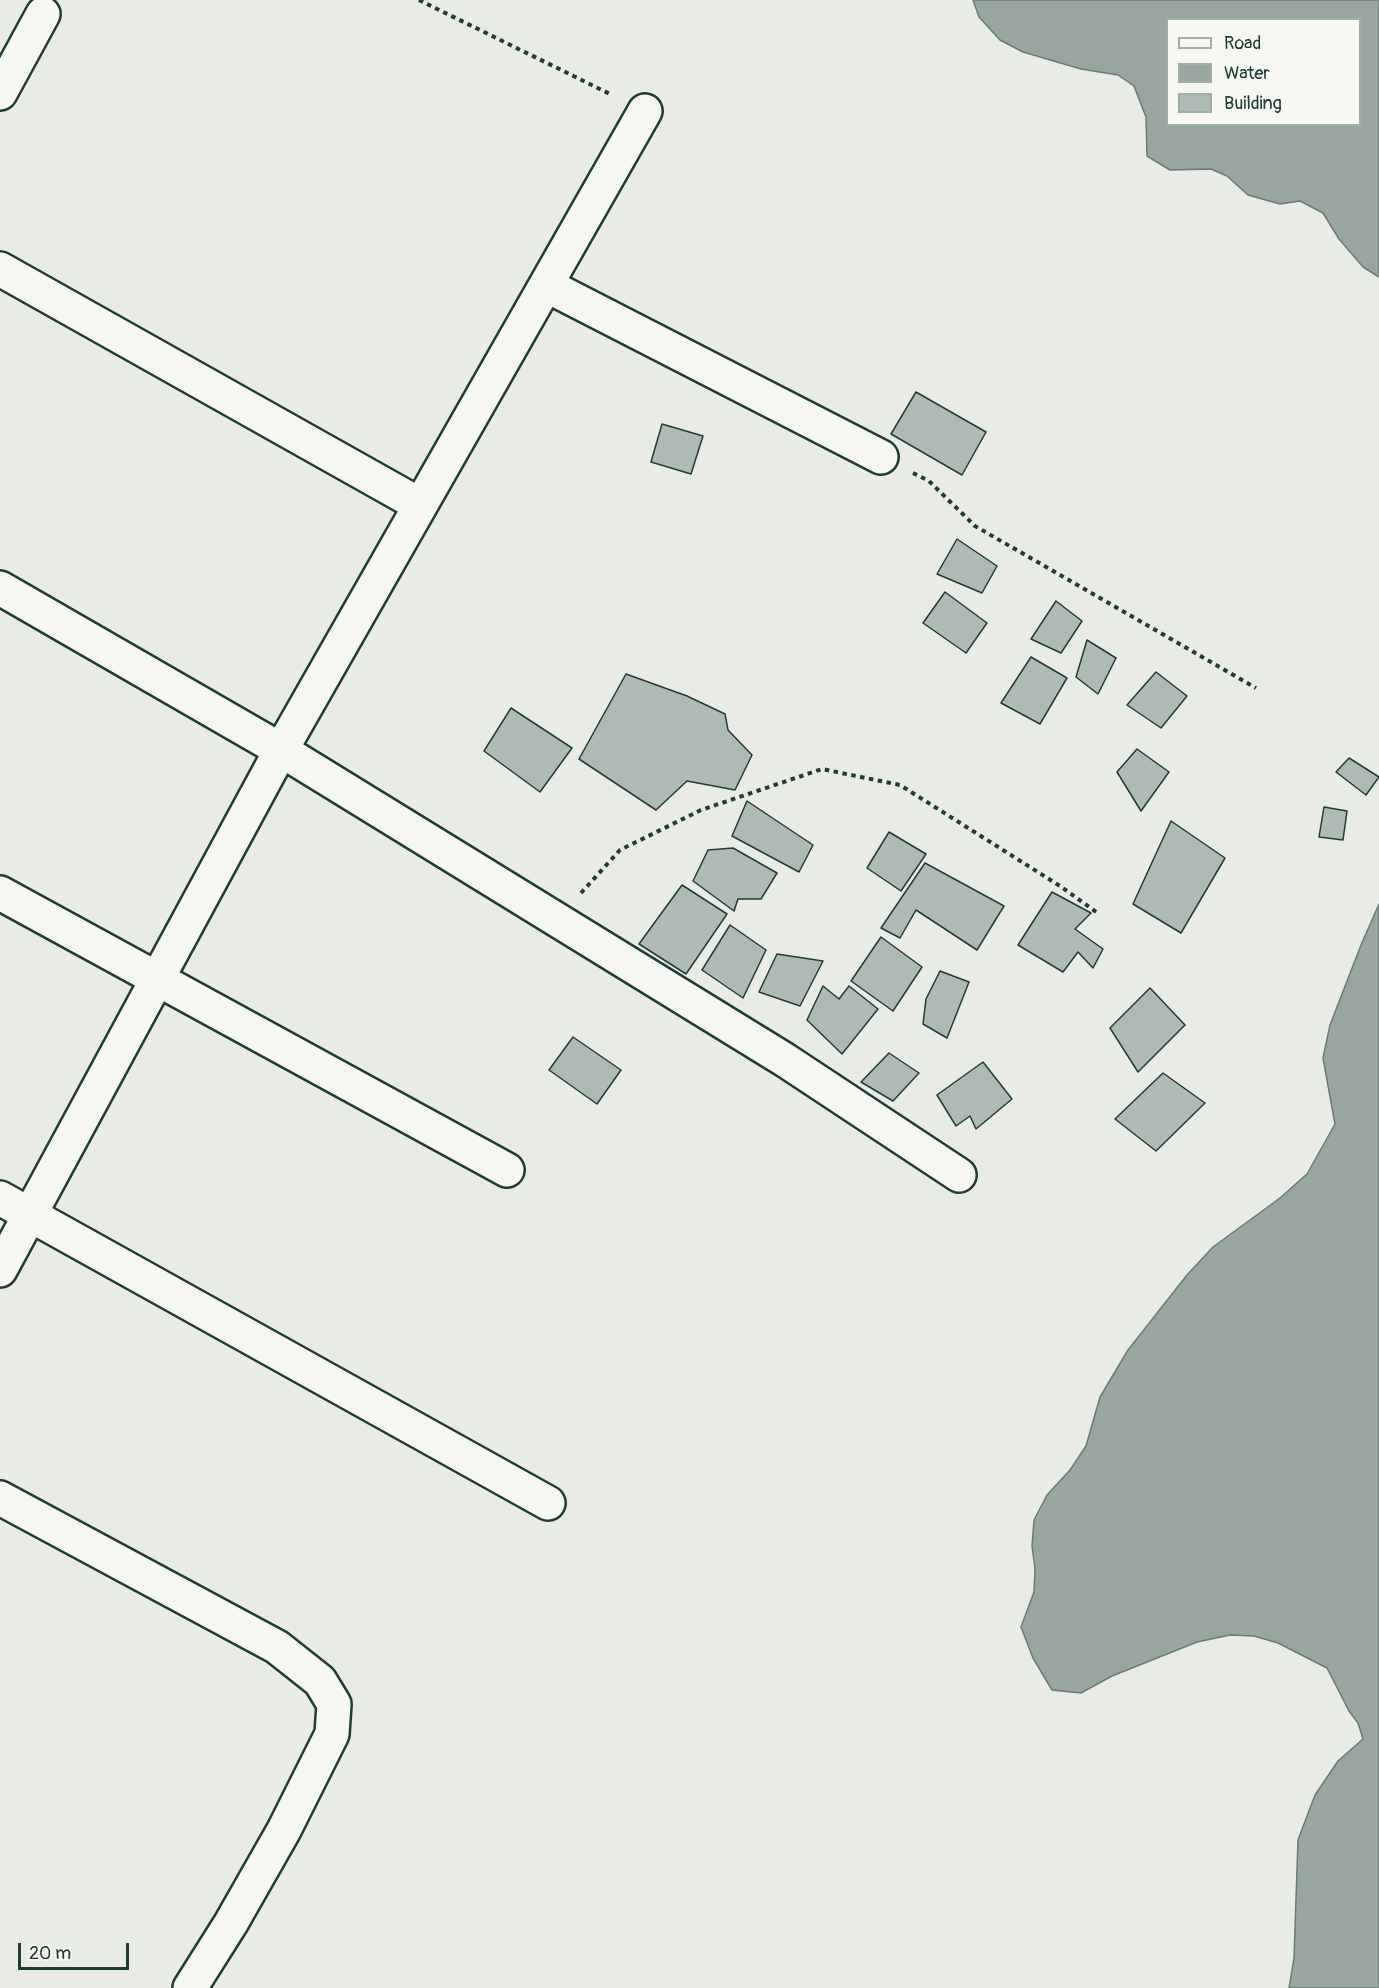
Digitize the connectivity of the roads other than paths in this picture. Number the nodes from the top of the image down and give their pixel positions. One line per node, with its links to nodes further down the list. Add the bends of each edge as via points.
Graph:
1 (43, 14): 2 (street)
2 (0, 93)
3 (645, 111): 5 (street)
4 (0, 269): 7 (street)
5 (546, 285): 6 (street); 7 (street)
6 (881, 457)
7 (420, 506): 9 (street)
8 (0, 588): 9 (street)
9 (281, 750): 11 (street); 13 (street, via 784,1060)
10 (0, 893): 11 (street)
11 (158, 979): 12 (street); 15 (street)
12 (507, 1170)
13 (959, 1175)
14 (0, 1198): 15 (street)
15 (30, 1214): 16 (street); 18 (street)
16 (0, 1270)
17 (0, 1498): 19 (street, via 277,1647 320,1681 334,1704 332,1734 284,1830)
18 (548, 1503)
19 (190, 1988)

